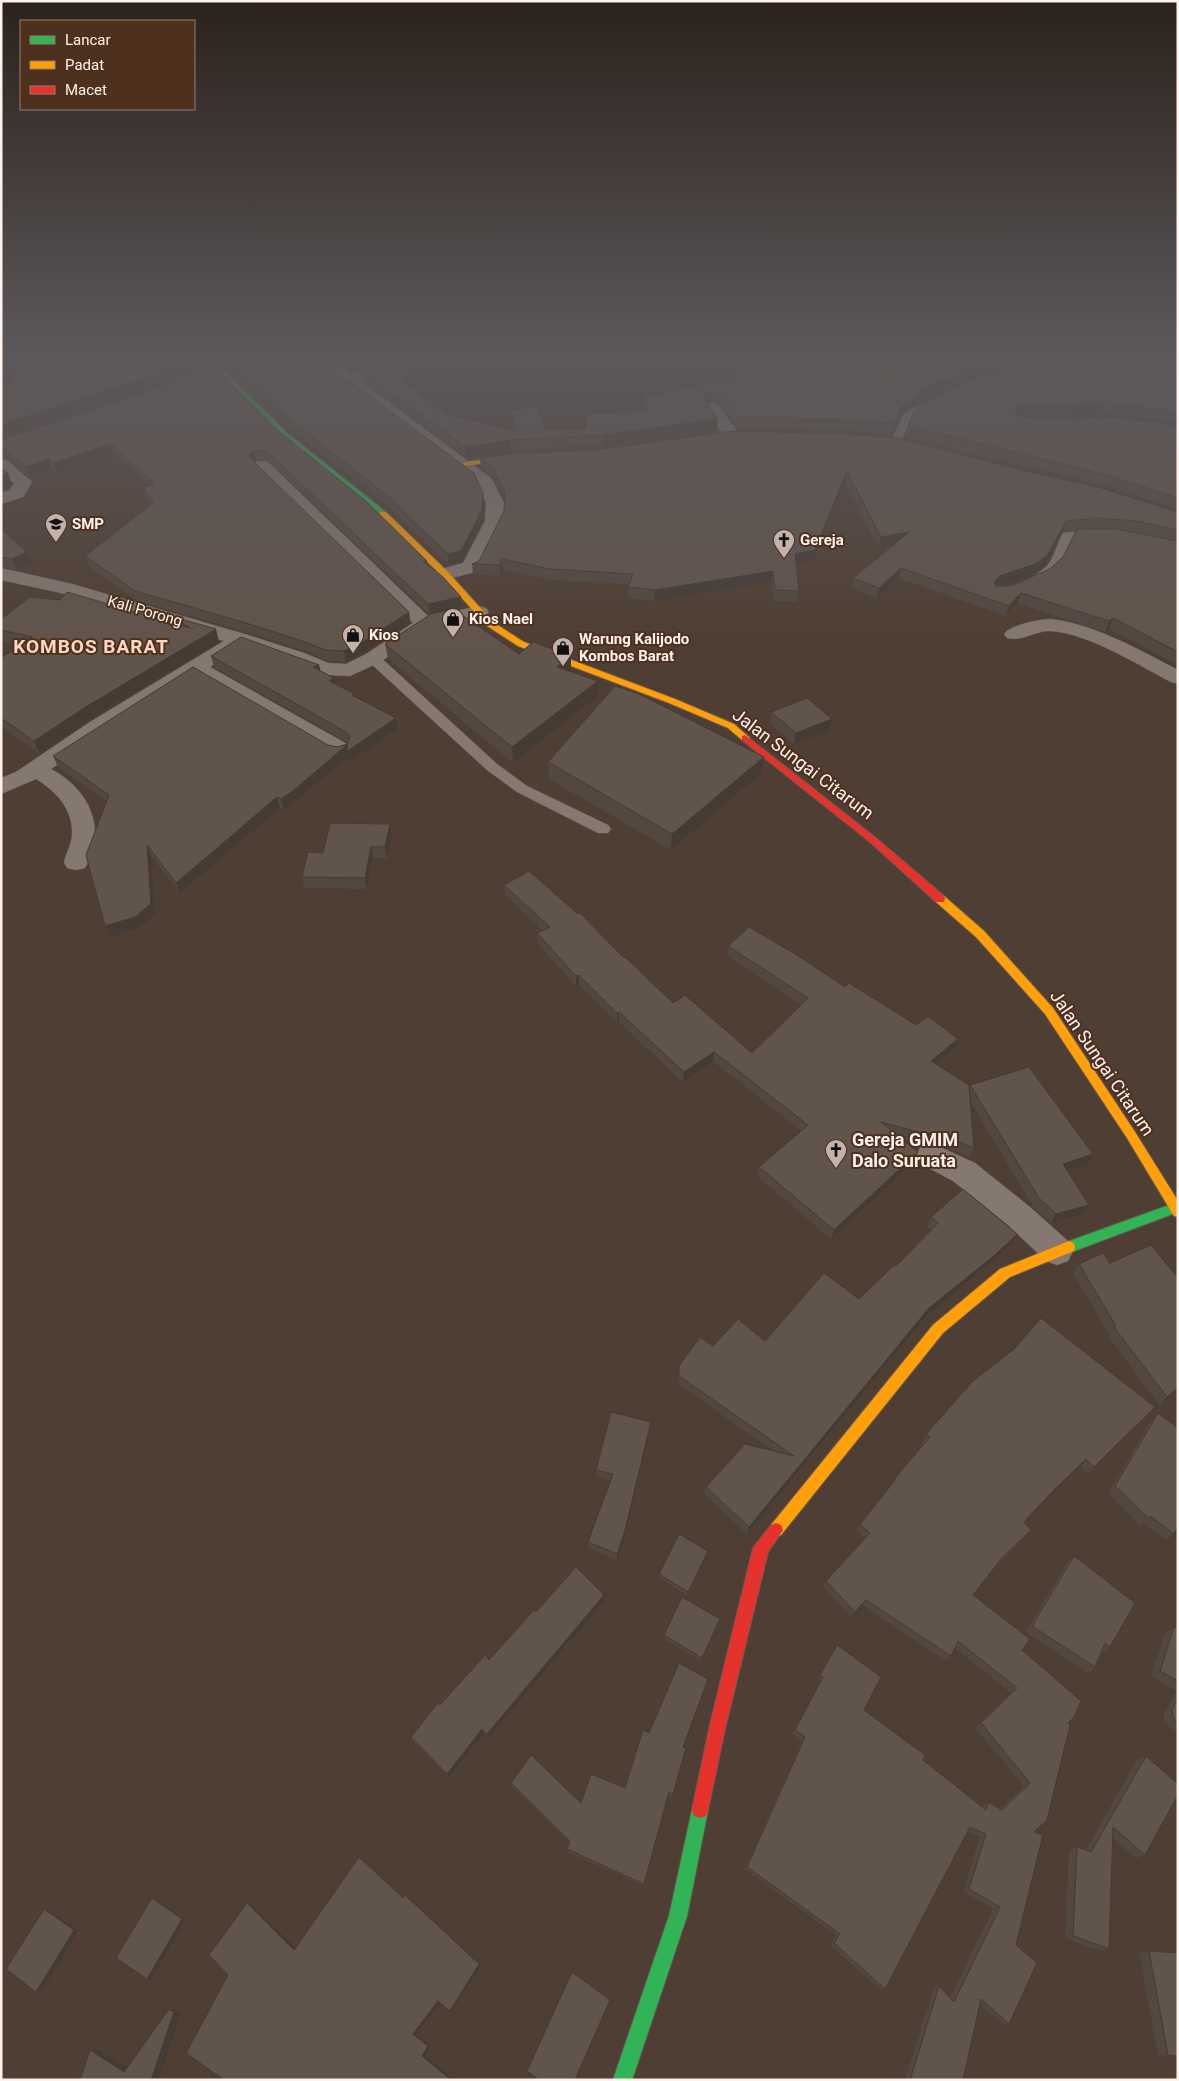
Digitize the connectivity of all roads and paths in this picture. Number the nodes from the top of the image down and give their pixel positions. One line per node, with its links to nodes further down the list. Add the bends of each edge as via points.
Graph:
1 (306, 451): 9 (street, Jalan Sungai Citarum, via 377,508)
2 (447, 451): 5 (street)
3 (528, 456): 5 (street)
4 (1, 464): 7 (street, via 23,482 17,493)
5 (465, 464): 9 (street, via 483,479 496,503 494,521 471,567)
6 (262, 466): 13 (street)
7 (1, 499)
8 (1110, 533): 11 (lane, via 1067,535 1048,573)
9 (445, 574): 12 (street, Jalan Sungai Citarum)
10 (4, 579): 15 (street, Kali Porong, via 65,588)
11 (1022, 585)
12 (479, 612): 13 (street, Kali Porong); 25 (street, Jalan Sungai Citarum, via 490,624 521,644 731,726 873,840 980,934 1049,1011)
13 (425, 624): 16 (street, Kali Porong)
14 (1014, 634): 18 (street, via 1049,625 1073,629)
15 (241, 639): 16 (street, Kali Porong, via 328,669 350,670); 17 (street)
16 (373, 658): 22 (lane, via 492,767 522,789)
17 (196, 667): 19 (street); 20 (street)
18 (1178, 678)
19 (340, 749)
20 (34, 770): 21 (street); 23 (street, via 48,775 74,799 84,836)
21 (1, 787)
22 (603, 829)
23 (76, 862)
24 (931, 1155): 26 (street, via 964,1172)
25 (1176, 1210): 26 (street)
26 (1057, 1251): 27 (street, via 1005,1273 938,1330 761,1548 717,1729 678,1916)
27 (622, 2080)

